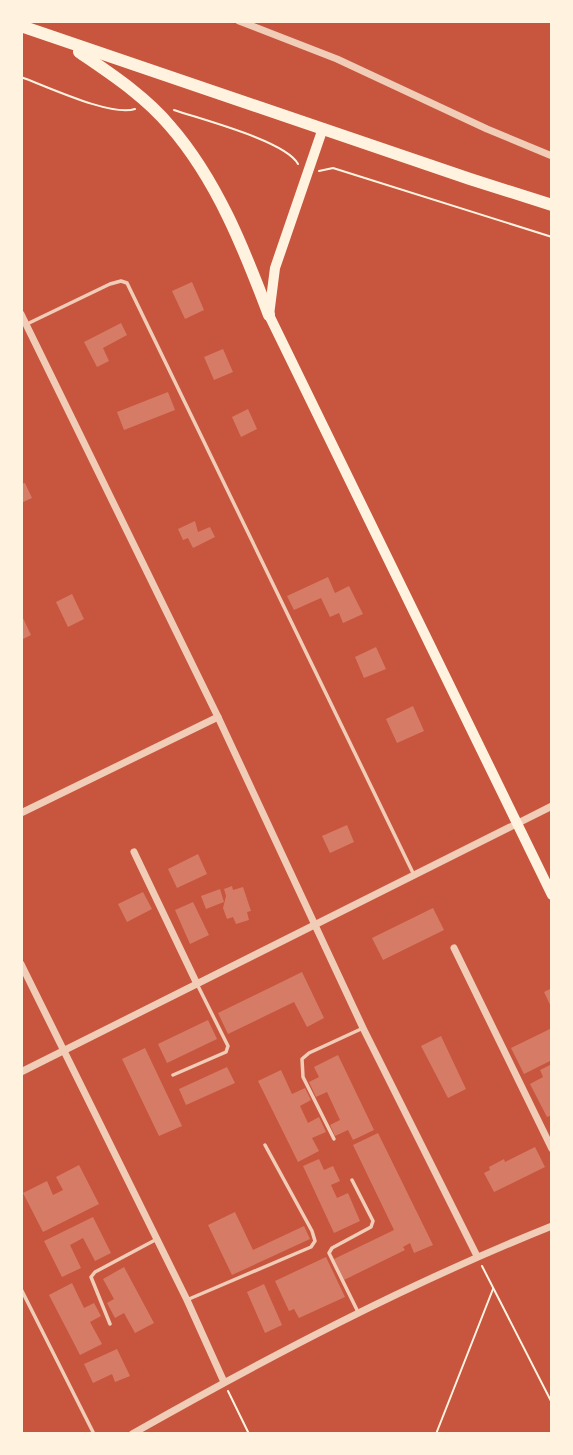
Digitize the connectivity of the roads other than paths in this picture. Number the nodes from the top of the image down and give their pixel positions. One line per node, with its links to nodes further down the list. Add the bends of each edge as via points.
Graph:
1 (239, 21): 5 (street, via 337,59)
2 (21, 26): 3 (highway)
3 (63, 42): 4 (highway); 8 (highway, via 148,104 194,156 242,244)
4 (323, 128): 6 (highway); 8 (main road, via 275,268)
5 (552, 156)
6 (552, 205)
7 (21, 314): 9 (street)
8 (269, 315): 13 (main road)
9 (25, 325): 10 (street); 15 (lane, via 110,284 127,283)
10 (218, 717): 12 (street); 17 (street)
11 (552, 806): 13 (street)
12 (21, 813)
13 (518, 824): 15 (street); 16 (main road)
14 (134, 852): 20 (street)
15 (414, 875): 17 (street)
16 (552, 895)
17 (316, 924): 20 (street); 21 (street)
18 (454, 948): 27 (street)
19 (21, 964): 22 (street)
20 (197, 984): 22 (street); 24 (lane, via 228,1046 226,1052)
21 (363, 1028): 25 (lane, via 302,1059 303,1077); 31 (street)
22 (65, 1051): 23 (street); 30 (street)
23 (21, 1073)
24 (173, 1075)
25 (334, 1139)
26 (265, 1145): 33 (lane, via 315,1241 311,1247)
27 (552, 1149)
28 (352, 1180): 34 (lane, via 373,1221 371,1227 329,1253)
29 (552, 1226): 31 (street)
30 (157, 1239): 33 (street); 35 (lane, via 91,1277)
31 (477, 1256): 34 (street)
32 (21, 1289): 37 (lane)
33 (187, 1300): 36 (street)
34 (359, 1314): 36 (street)
35 (110, 1324)
36 (224, 1381): 38 (street)
37 (94, 1434)
38 (132, 1434)

